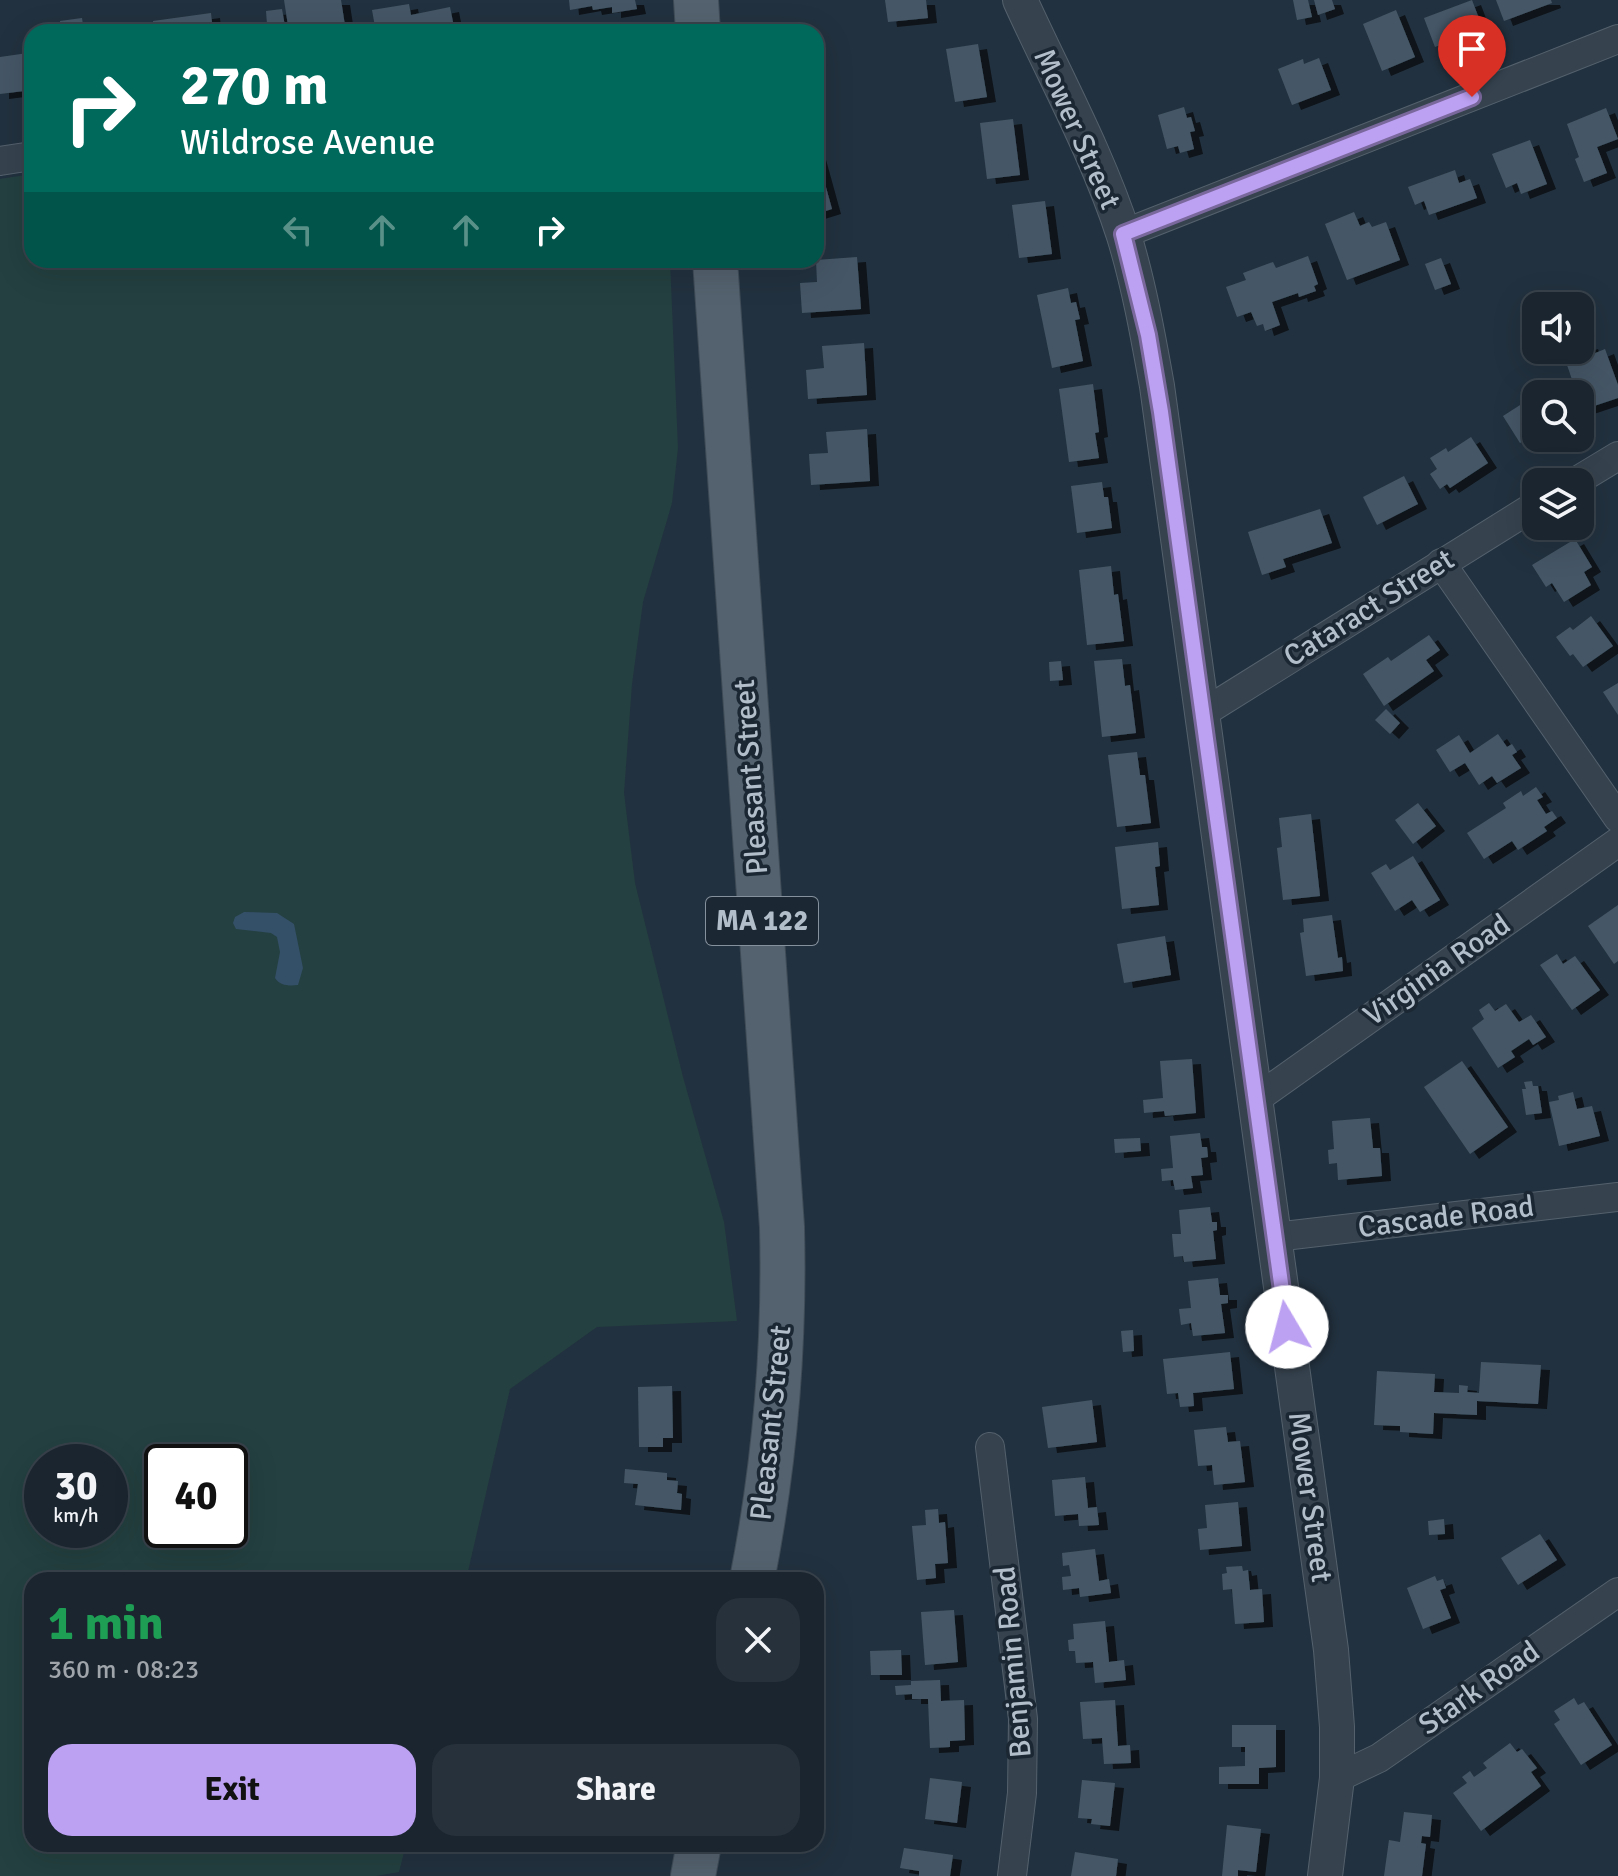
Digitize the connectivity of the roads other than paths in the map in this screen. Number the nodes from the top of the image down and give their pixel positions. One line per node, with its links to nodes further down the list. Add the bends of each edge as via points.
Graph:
1 (696, 0): 3 (main road)
2 (1020, 0): 7 (street, Mower Street)
3 (698, 24)
4 (1618, 39): 7 (street)
5 (24, 157): 6 (street)
6 (0, 161)
7 (1123, 234): 13 (street, Mower Street, via 1157,386)
8 (716, 268): 20 (main road, Pleasant Street / MA 122, via 783,1241 774,1445)
9 (1618, 456): 10 (street)
10 (1594, 471)
11 (1522, 514): 12 (street, Cataract Street)
12 (1441, 563): 13 (street, Cataract Street); 14 (street)
13 (1203, 713): 16 (street, Mower Street)
14 (1618, 818)
15 (1618, 842): 16 (street, Virginia Road)
16 (1256, 1099): 18 (street, Mower Street)
17 (1618, 1197): 18 (street, Cascade Road)
18 (1275, 1237): 22 (street, Mower Street, via 1331,1650)
19 (990, 1447): 25 (street, Benjamin Road, via 1023,1719 1022,1793)
20 (754, 1572)
21 (1618, 1592): 22 (street, Stark Road, via 1379,1758)
22 (1337, 1778): 26 (street, Mower Street)
23 (698, 1852): 24 (main road)
24 (693, 1876)
25 (1012, 1876)
26 (1325, 1876)

